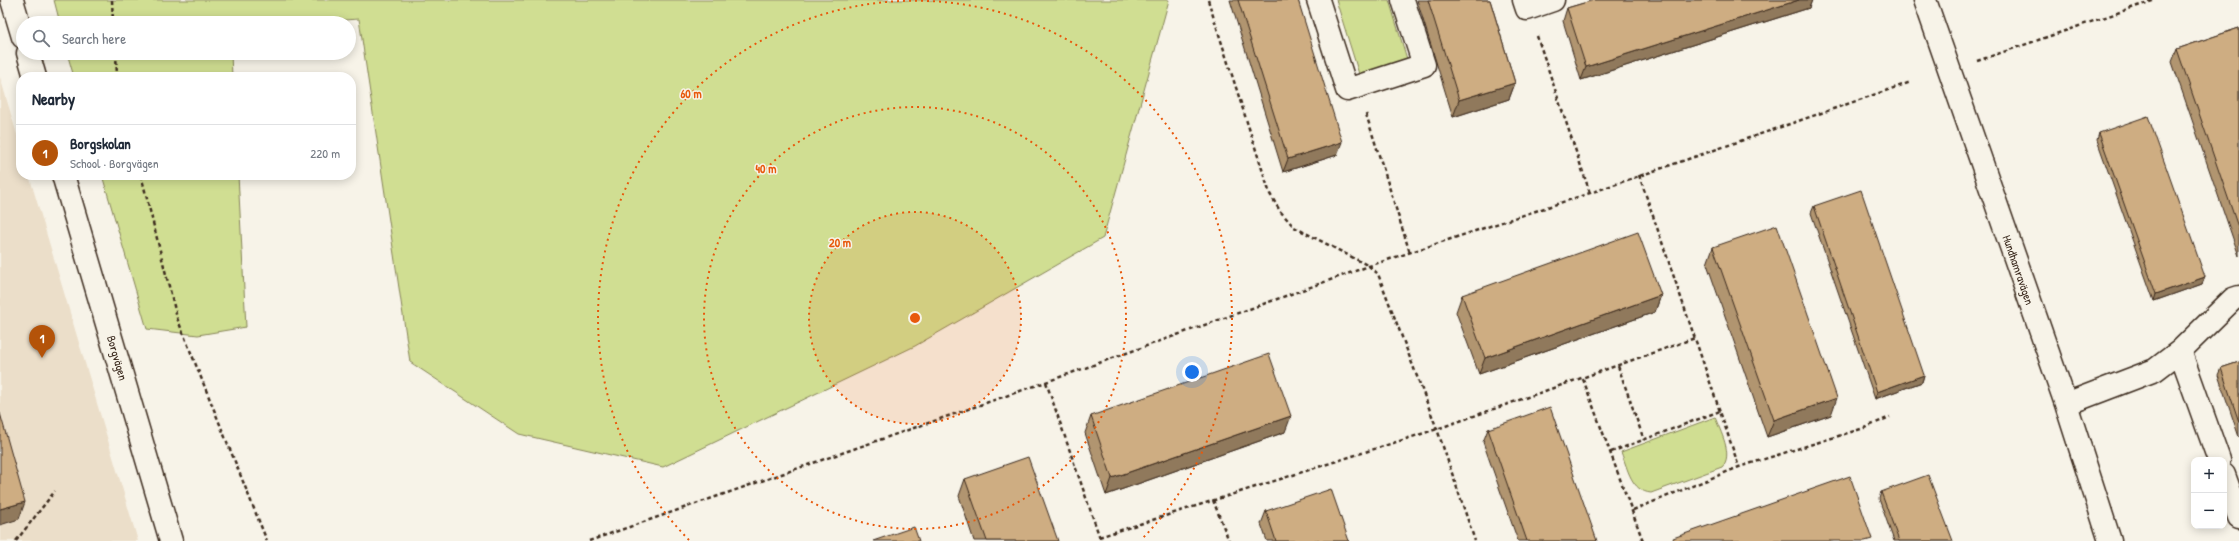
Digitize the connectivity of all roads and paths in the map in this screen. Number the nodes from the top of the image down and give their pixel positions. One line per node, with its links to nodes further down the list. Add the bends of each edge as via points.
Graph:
1 (12, 0): 10 (street)
2 (112, 0): 11 (path)
3 (1208, 0): 24 (path, via 1270,194 1280,212 1294,226)
4 (1318, 0): 18 (street, via 1347,90)
5 (1403, 0): 18 (street, via 1424,65)
6 (1553, 0): 9 (street)
7 (1925, 0): 31 (street, Hundhamravägen)
8 (2155, 0): 14 (path)
9 (1526, 4): 22 (path)
10 (17, 16)
11 (113, 16)
12 (30, 60): 15 (street)
13 (116, 60): 16 (path)
14 (1976, 61)
15 (34, 72)
16 (117, 72)
17 (1911, 82): 19 (path)
18 (1357, 86): 23 (path)
19 (1639, 176): 22 (path); 26 (path)
20 (64, 180): 46 (street, Borgvägen)
21 (142, 180): 47 (path, via 176,318)
22 (1590, 193): 23 (path)
23 (1410, 253): 24 (path)
24 (1369, 266): 30 (path); 34 (path, via 1378,274)
25 (2239, 297): 27 (street, via 2215,315)
26 (1695, 338): 28 (path); 32 (path)
27 (2180, 351): 31 (street, via 2155,370); 37 (street)
28 (1618, 366): 29 (path); 35 (path)
29 (1583, 379): 34 (path); 36 (path)
30 (1046, 382): 44 (path); 48 (path)
31 (2066, 404): 53 (street, Hundhamravägen)
32 (1720, 411): 35 (path); 38 (path)
33 (1890, 417): 38 (path, via 1864,428)
34 (1437, 429): 41 (path); 51 (path)
35 (1644, 440): 36 (path)
36 (1611, 452): 42 (path)
37 (2218, 457)
38 (1739, 467): 42 (path)
39 (2227, 483): 43 (street)
40 (55, 491): 45 (path)
41 (1213, 500): 44 (path); 50 (path)
42 (1633, 510): 52 (path)
43 (2239, 517)
44 (1099, 537): 49 (path)
45 (16, 541)
46 (171, 541)
47 (267, 541)
48 (591, 541)
49 (1101, 541)
50 (1229, 541)
51 (1475, 541)
52 (1643, 541)
53 (2110, 541)

